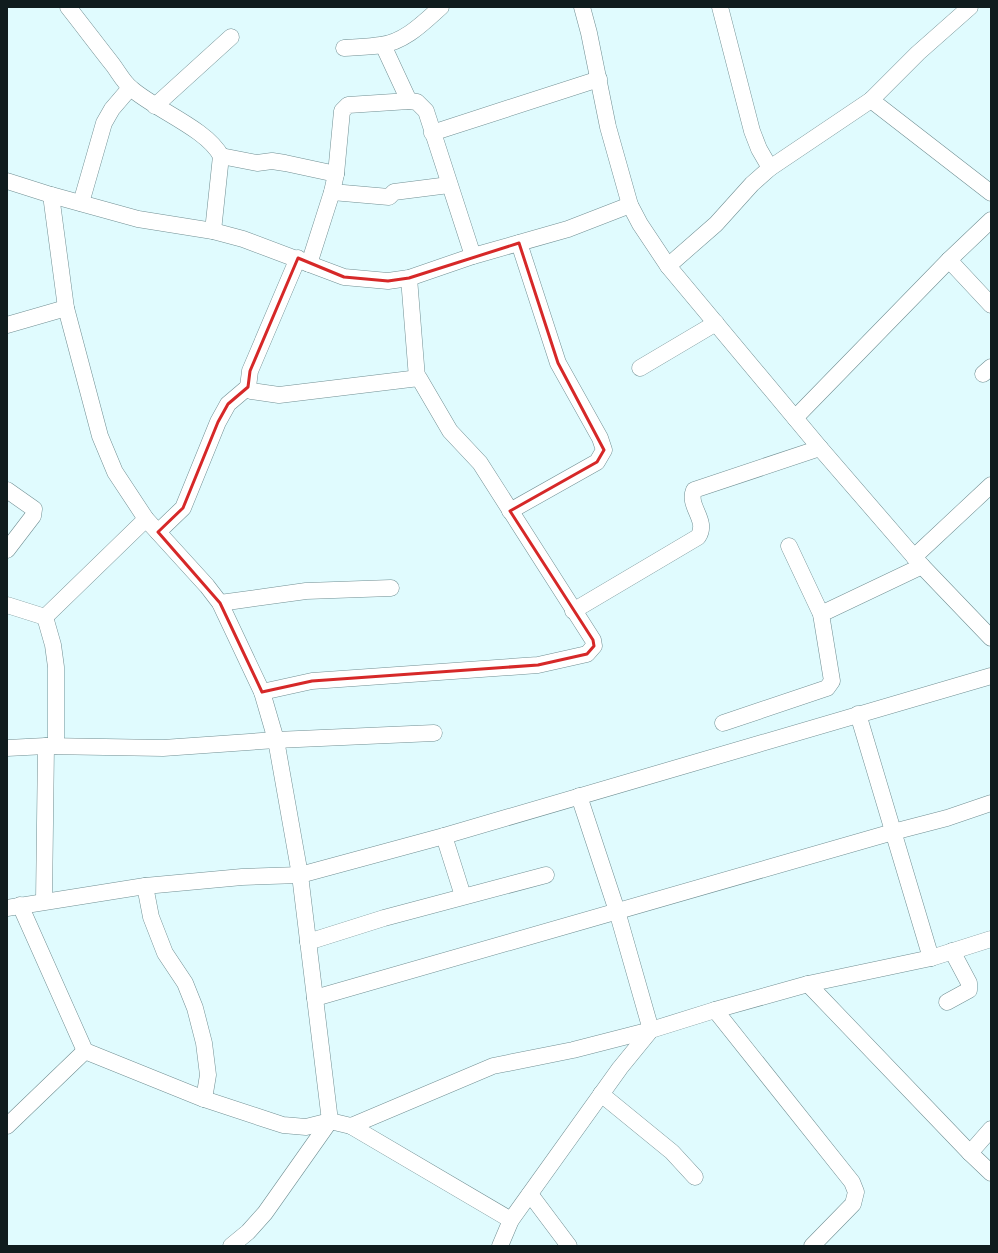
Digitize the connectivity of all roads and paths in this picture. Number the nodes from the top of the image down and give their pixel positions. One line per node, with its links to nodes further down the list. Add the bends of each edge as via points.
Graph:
1 (68, 7): 10 (street)
2 (441, 7): 7 (street, via 401,38)
3 (582, 7): 9 (street)
4 (720, 7): 16 (street, via 752,131)
5 (970, 7): 11 (street, via 918,53)
6 (231, 37): 13 (street)
7 (383, 45): 8 (street); 12 (street)
8 (344, 48)
9 (599, 79): 14 (street); 24 (street, via 608,127)
10 (130, 88): 13 (street); 23 (street, via 104,123)
11 (871, 100): 16 (street); 21 (street)
12 (409, 101): 14 (street, via 421,105 426,112); 17 (street, via 344,107)
13 (155, 106): 15 (street, via 213,143)
14 (432, 133): 19 (street)
15 (221, 156): 17 (street, via 257,163 281,162); 26 (street)
16 (770, 168): 31 (street, via 716,224)
17 (336, 174): 20 (street)
18 (7, 181): 22 (street)
19 (449, 185): 20 (street, via 394,192 389,197); 28 (street)
20 (332, 192): 30 (street)
21 (991, 193)
22 (51, 195): 23 (street); 34 (street)
23 (81, 203): 26 (street, via 138,219)
24 (630, 205): 27 (street, via 568,229); 31 (street)
25 (991, 220): 29 (street)
26 (213, 231): 30 (street)
27 (518, 243): 28 (street); 44 (street, via 558,363 600,438 604,450 597,462)
28 (473, 256): 32 (street)
29 (949, 260): 33 (street); 40 (street)
30 (304, 261): 32 (street, via 344,277 388,282); 39 (street, via 250,372)
31 (668, 266): 35 (street)
32 (409, 278): 38 (street)
33 (991, 304)
34 (66, 308): 36 (street); 45 (street, via 100,436 115,472)
35 (716, 323): 37 (street); 40 (street)
36 (7, 325)
37 (640, 368)
38 (417, 378): 39 (street, via 279,395 256,393); 44 (street, via 421,379 450,431 480,463)
39 (248, 387): 46 (street, via 228,404 218,422 183,508)
40 (794, 418): 41 (street)
41 (820, 448): 49 (street); 53 (street, via 694,490 692,497 702,525 698,537)
42 (991, 485): 49 (street)
43 (7, 490): 48 (street, via 35,511 34,516)
44 (510, 511): 53 (street)
45 (146, 519): 46 (street); 55 (street)
46 (158, 532): 51 (street)
47 (789, 546): 54 (street)
48 (7, 550)
49 (918, 562): 54 (street); 56 (street)
50 (391, 588): 51 (street, via 306,592)
51 (220, 603): 58 (street)
52 (7, 605): 55 (street)
53 (573, 611): 58 (street, via 593,640 594,646 587,654 532,666 312,681)
54 (821, 614): 60 (street, via 832,672 832,681 827,688)
55 (45, 617): 63 (street, via 56,667)
56 (991, 638)
57 (991, 676): 59 (street)
58 (262, 692): 62 (street)
59 (858, 714): 65 (street); 67 (street)
60 (722, 723)
61 (434, 733): 62 (street)
62 (276, 740): 63 (street, via 163,748); 69 (street)
63 (51, 746): 64 (street); 73 (street)
64 (7, 748)
65 (578, 796): 68 (street); 75 (street)
66 (991, 803): 67 (street)
67 (893, 832): 75 (street); 79 (street)
68 (444, 836): 69 (street); 72 (street)
69 (300, 875): 71 (street, via 242,877); 77 (street)
70 (546, 875): 72 (street)
71 (145, 886): 73 (street); 87 (street, via 151,917 165,953 184,983 195,1008 204,1043 208,1075)
72 (463, 896): 77 (street)
73 (44, 901): 74 (street)
74 (13, 906): 85 (street)
75 (617, 911): 81 (street); 84 (street)
76 (991, 939): 78 (street)
77 (308, 942): 81 (street)
78 (952, 951): 79 (street); 82 (street, via 970,987)
79 (931, 958): 80 (street)
80 (808, 984): 83 (street); 92 (street)
81 (315, 998): 89 (street)
82 (946, 1002)
83 (715, 1010): 84 (street); 100 (street, via 852,1182 856,1192 853,1204)
84 (651, 1030): 86 (street); 90 (street, via 573,1050 493,1066)
85 (85, 1051): 87 (street); 88 (street)
86 (602, 1094): 94 (street, via 672,1152); 95 (street)
87 (204, 1099): 89 (street, via 283,1125 306,1127)
88 (9, 1121)
89 (330, 1121): 90 (street); 97 (street, via 265,1213 248,1232)
90 (352, 1126): 96 (street)
91 (991, 1129): 92 (street)
92 (970, 1153): 93 (street)
93 (991, 1173)
94 (695, 1177)
95 (530, 1194): 96 (street); 99 (street)
96 (511, 1220): 98 (street)
97 (230, 1246)
98 (500, 1246)
99 (569, 1246)
100 (812, 1246)

